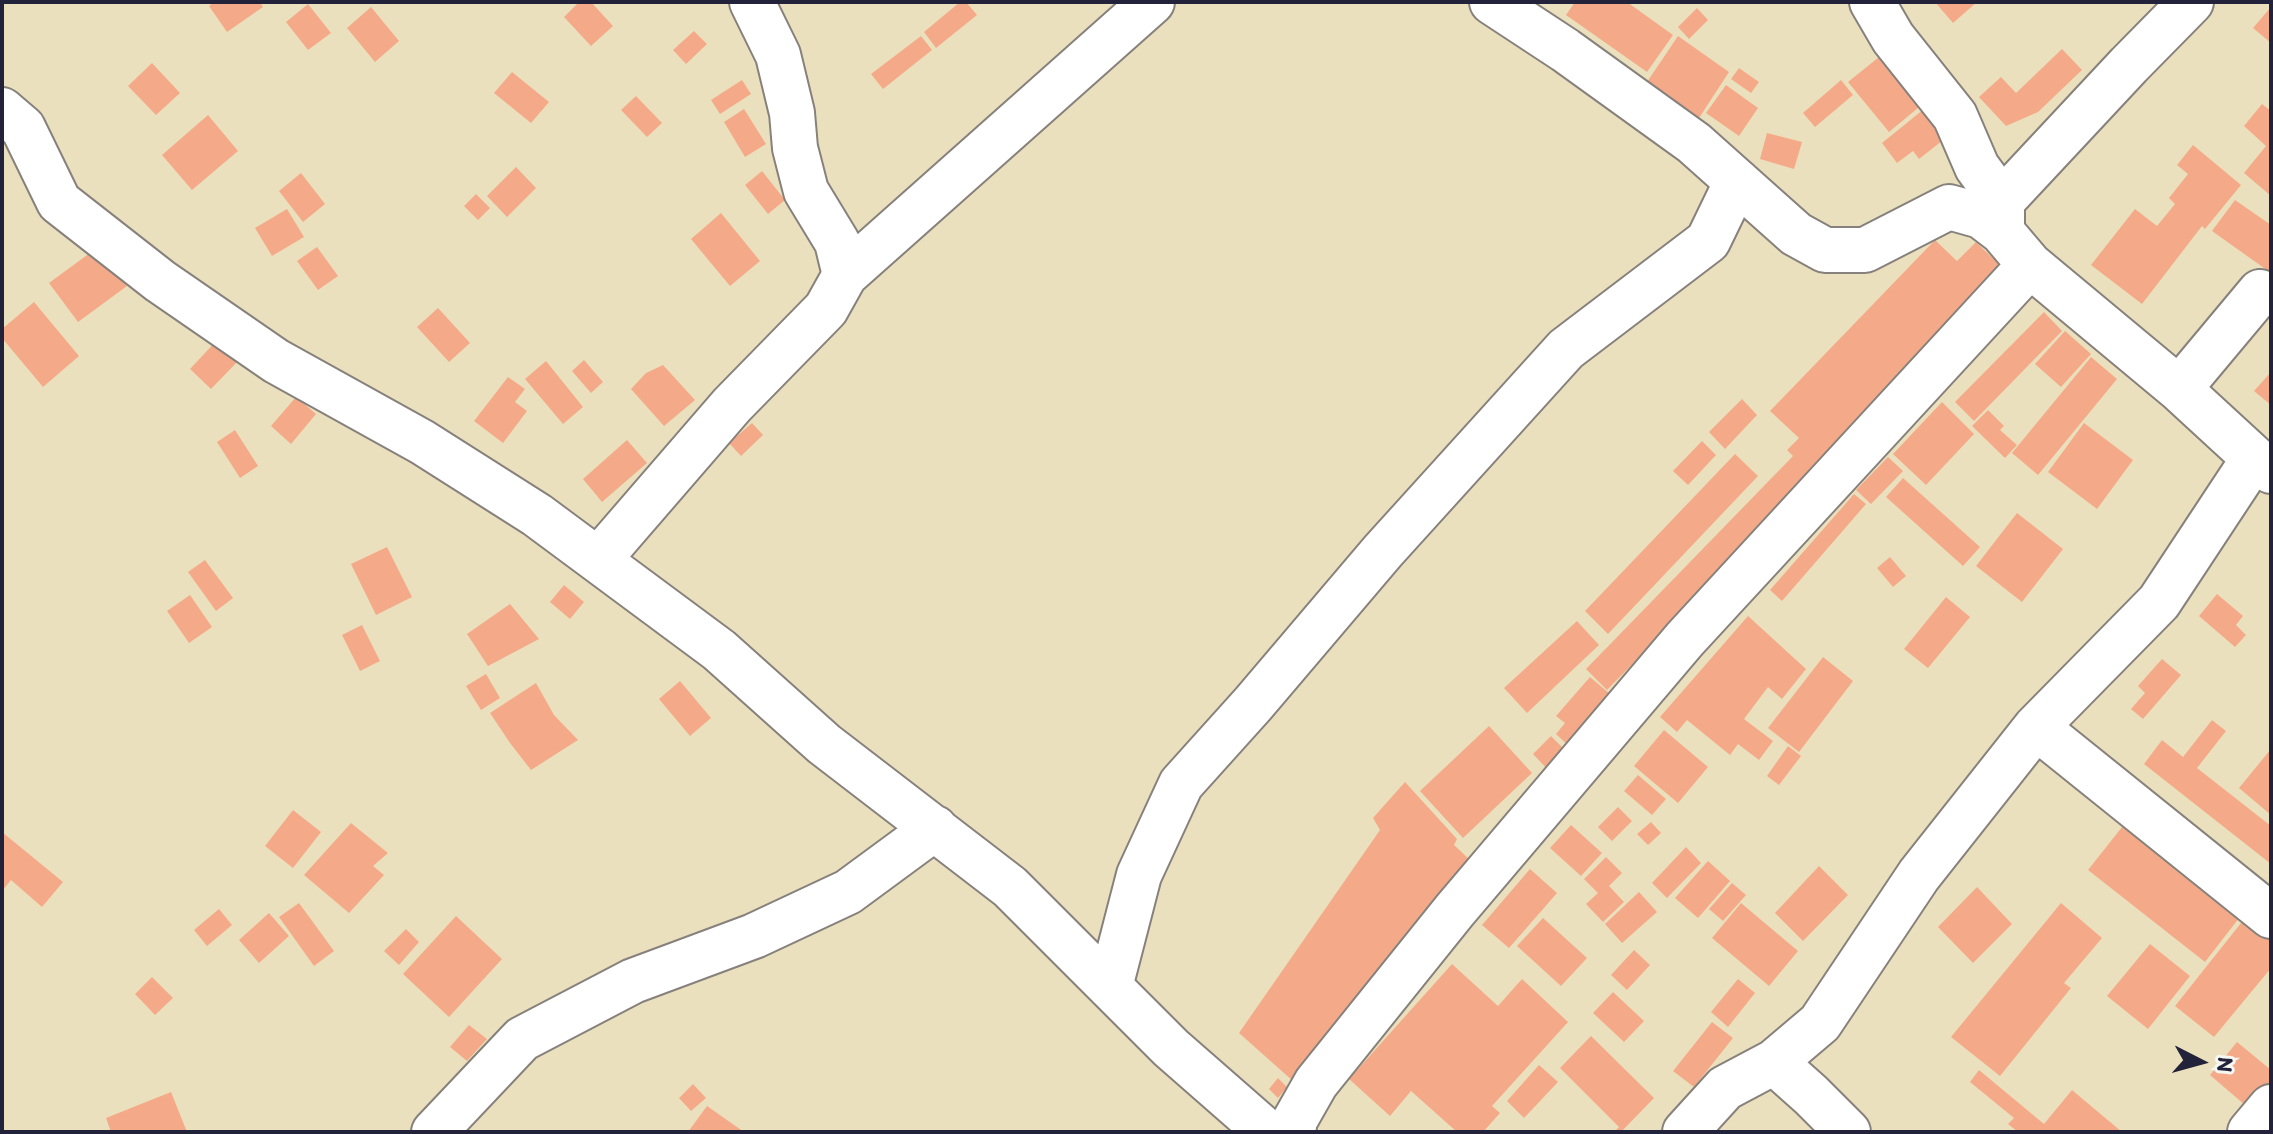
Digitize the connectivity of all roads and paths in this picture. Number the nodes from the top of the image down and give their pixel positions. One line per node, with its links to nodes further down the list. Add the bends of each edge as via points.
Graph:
1 (752, 2): 10 (street, via 778,55 806,191 837,242)
2 (1152, 2): 10 (street)
3 (1492, 2): 7 (street, via 1681,133)
4 (1872, 2): 8 (street, via 1893,38 1955,116)
5 (2191, 2): 8 (street, via 2129,65)
6 (2, 110): 14 (street, via 23,128 59,202 160,281 276,361 422,442 537,515)
7 (1737, 181): 8 (street, via 1796,234 1825,250 1865,250 1949,207); 18 (street, via 1708,241 1566,349 1181,784 1139,875)
8 (2002, 216): 9 (street)
9 (2030, 265): 12 (street); 23 (street, via 1685,639 1316,1083)
10 (845, 275): 14 (street, via 826,309 732,405)
11 (2260, 292): 12 (street)
12 (2179, 389): 13 (street)
13 (2263, 465): 15 (street, via 2159,602)
14 (598, 560): 16 (street, via 719,650 824,744)
15 (2036, 727): 17 (street); 19 (street, via 1919,875 1820,1023)
16 (935, 828): 18 (street, via 1010,887); 21 (street, via 848,892 754,936 633,981 522,1039)
17 (2271, 916)
18 (1110, 987): 22 (street)
19 (1774, 1062): 24 (street, via 1725,1088); 25 (street)
20 (2271, 1107): 26 (street)
21 (434, 1132)
22 (1267, 1132)
23 (1293, 1132)
24 (1685, 1132)
25 (1848, 1132)
26 (2250, 1132)

